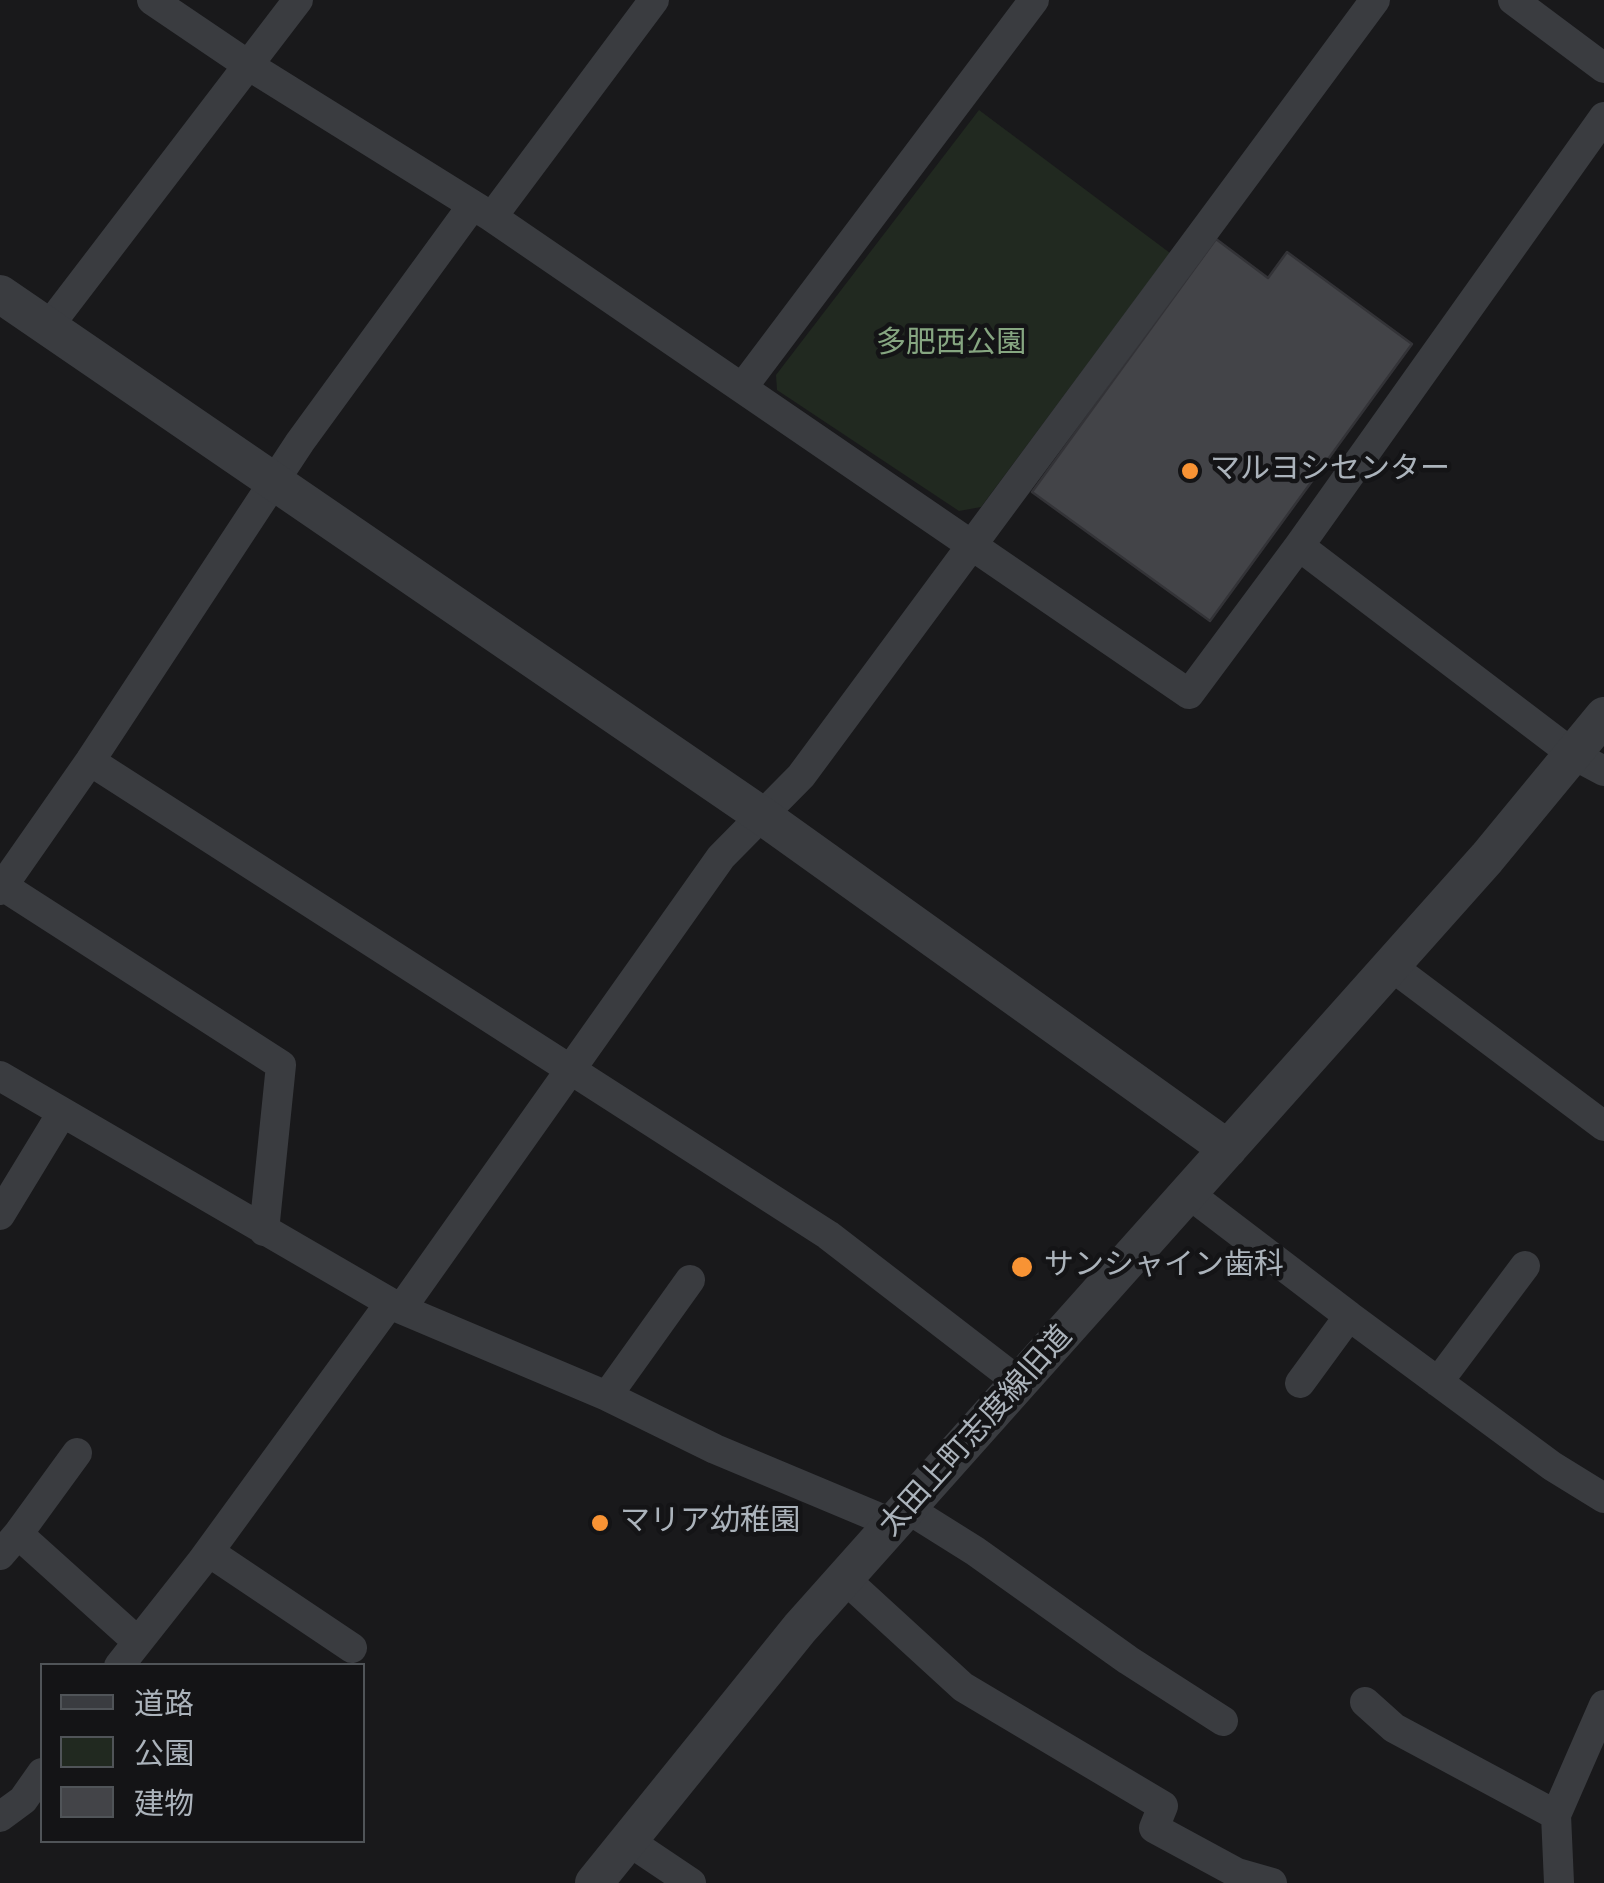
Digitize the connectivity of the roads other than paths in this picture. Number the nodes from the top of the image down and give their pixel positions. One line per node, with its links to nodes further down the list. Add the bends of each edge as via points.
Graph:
1 (152, 0): 7 (street)
2 (298, 0): 7 (street)
3 (654, 0): 10 (street)
4 (1034, 0): 13 (street)
5 (1375, 0): 15 (street)
6 (1514, 0): 8 (street)
7 (248, 65): 10 (street); 12 (street)
8 (1604, 68)
9 (1604, 117): 16 (street)
10 (482, 212): 13 (street); 14 (street)
11 (0, 294): 12 (street)
12 (48, 326): 14 (street)
13 (742, 388): 15 (street)
14 (273, 482): 18 (street); 20 (street)
15 (973, 545): 16 (street, via 1190,694); 20 (street, via 801,776)
16 (1300, 546): 19 (street)
17 (1604, 716): 19 (street, 太田上町志度線旧道)
18 (90, 761): 21 (street); 23 (street)
19 (1589, 763): 22 (street, 太田上町志度線旧道)
20 (761, 815): 23 (street, via 720,857); 27 (street)
21 (1, 888): 30 (street, via 281,1064)
22 (1391, 966): 26 (street); 27 (street, 太田上町志度線旧道)
23 (572, 1068): 33 (street); 36 (street, via 828,1235)
24 (0, 1076): 25 (street)
25 (62, 1113): 29 (street); 30 (street)
26 (1604, 1126)
27 (1228, 1149): 28 (street, 太田上町志度線旧道)
28 (1188, 1194): 34 (street); 36 (street, 太田上町志度線旧道)
29 (0, 1215)
30 (264, 1231): 33 (street)
31 (1525, 1266): 35 (street)
32 (690, 1280): 38 (street)
33 (395, 1306): 38 (street); 43 (street)
34 (1349, 1316): 35 (street); 37 (street)
35 (1438, 1382): 40 (street)
36 (1020, 1383): 41 (street, 太田上町志度線旧道)
37 (1300, 1383)
38 (607, 1396): 41 (street, via 714,1450)
39 (78, 1452): 42 (street)
40 (1604, 1498)
41 (901, 1517): 44 (street, 太田上町志度線旧道); 49 (street, via 975,1550)
42 (9, 1545): 46 (street)
43 (208, 1552): 45 (street); 46 (street)
44 (845, 1579): 53 (street, 太田上町志度線旧道); 56 (street, via 963,1688 1163,1806 1154,1828 1237,1874)
45 (352, 1648)
46 (128, 1654)
47 (1366, 1702): 52 (street, via 1394,1728)
48 (1604, 1705): 52 (street)
49 (1223, 1721)
50 (40, 1776): 51 (street, via 23,1800)
51 (2, 1810)
52 (1556, 1816): 57 (street)
53 (628, 1840): 54 (street, 太田上町志度線旧道); 55 (street)
54 (594, 1883)
55 (691, 1883)
56 (1272, 1883)
57 (1559, 1883)

